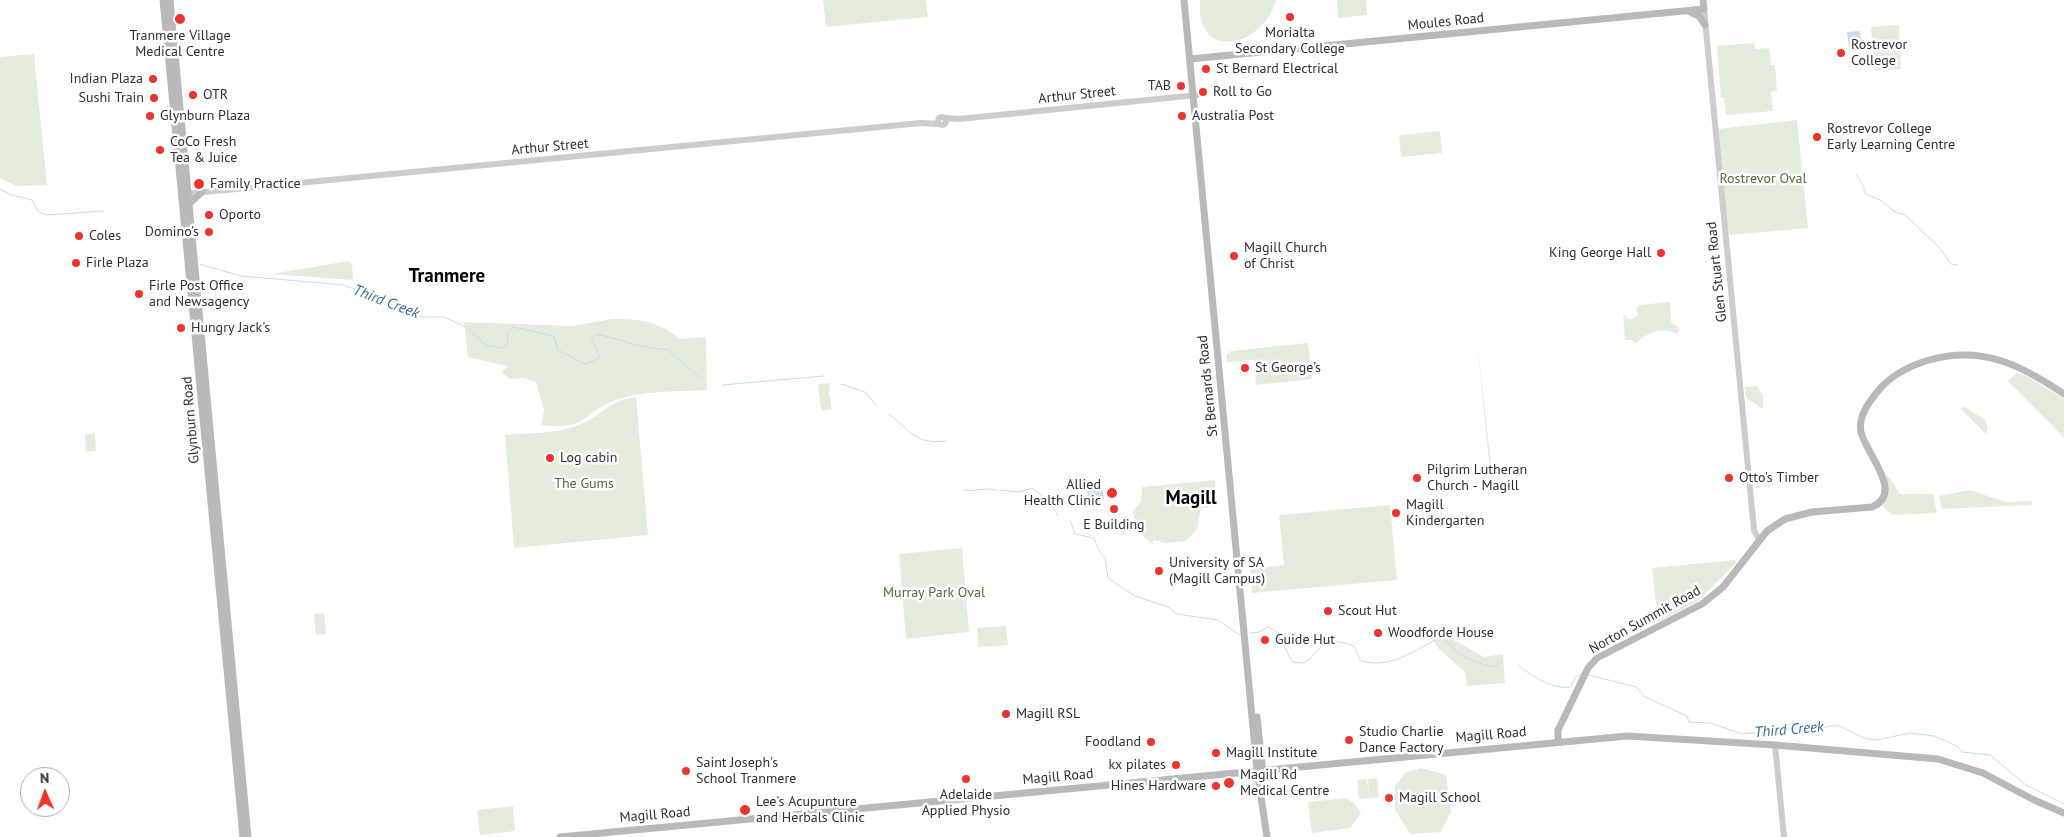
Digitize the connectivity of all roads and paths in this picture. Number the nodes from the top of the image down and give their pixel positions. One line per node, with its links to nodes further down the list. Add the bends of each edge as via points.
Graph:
1 (163, 0): 11 (main road, Glynburn Road)
2 (170, 0): 10 (main road, Glynburn Road)
3 (1184, 0): 9 (main road, St Bernards Road)
4 (1188, 0): 9 (main road, St Bernards Road)
5 (1703, 0): 6 (main road, Glen Stuart Road)
6 (1704, 9): 7 (main road, Moules Road); 8 (street, Glen Stuart Road)
7 (1687, 11): 8 (main road, via 1699,16); 9 (main road, Moules Road)
8 (1705, 25): 17 (street, Glen Stuart Road, via 1754,530)
9 (1192, 59): 12 (main road, St Bernards Road)
10 (177, 71): 11 (main road); 14 (main road, Glynburn Road)
11 (172, 88): 14 (main road, Glynburn Road)
12 (1195, 96): 13 (street, Arthur Street); 21 (main road, St Bernards Road)
13 (202, 192): 14 (street, Arthur Street); 15 (main road)
14 (185, 194): 15 (main road, Glynburn Road); 20 (main road, Glynburn Road)
15 (189, 204): 20 (main road, Glynburn Road)
16 (2064, 394): 17 (main road, Norton Summit Road, via 1996,358 1976,354 1923,362 1892,377 1868,405 1860,424 1865,444 1886,485 1885,497 1872,507 1793,516 1774,525)
17 (1759, 540): 18 (main road, Norton Summit Road, via 1736,572 1709,599 1606,653 1588,668 1559,727)
18 (1558, 742): 19 (main road, Magill Road, via 1627,736); 21 (main road, Magill Road)
19 (1774, 745): 22 (main road, Magill Road, via 1956,763); 23 (street)
20 (239, 766): 24 (main road, Glynburn Road); 25 (main road, Glynburn Road)
21 (1260, 769): 26 (main road, Magill Road); 27 (main road, St Bernards Road)
22 (2064, 813)
23 (1784, 835)
24 (243, 837)
25 (248, 837)
26 (560, 837)
27 (1267, 837)

